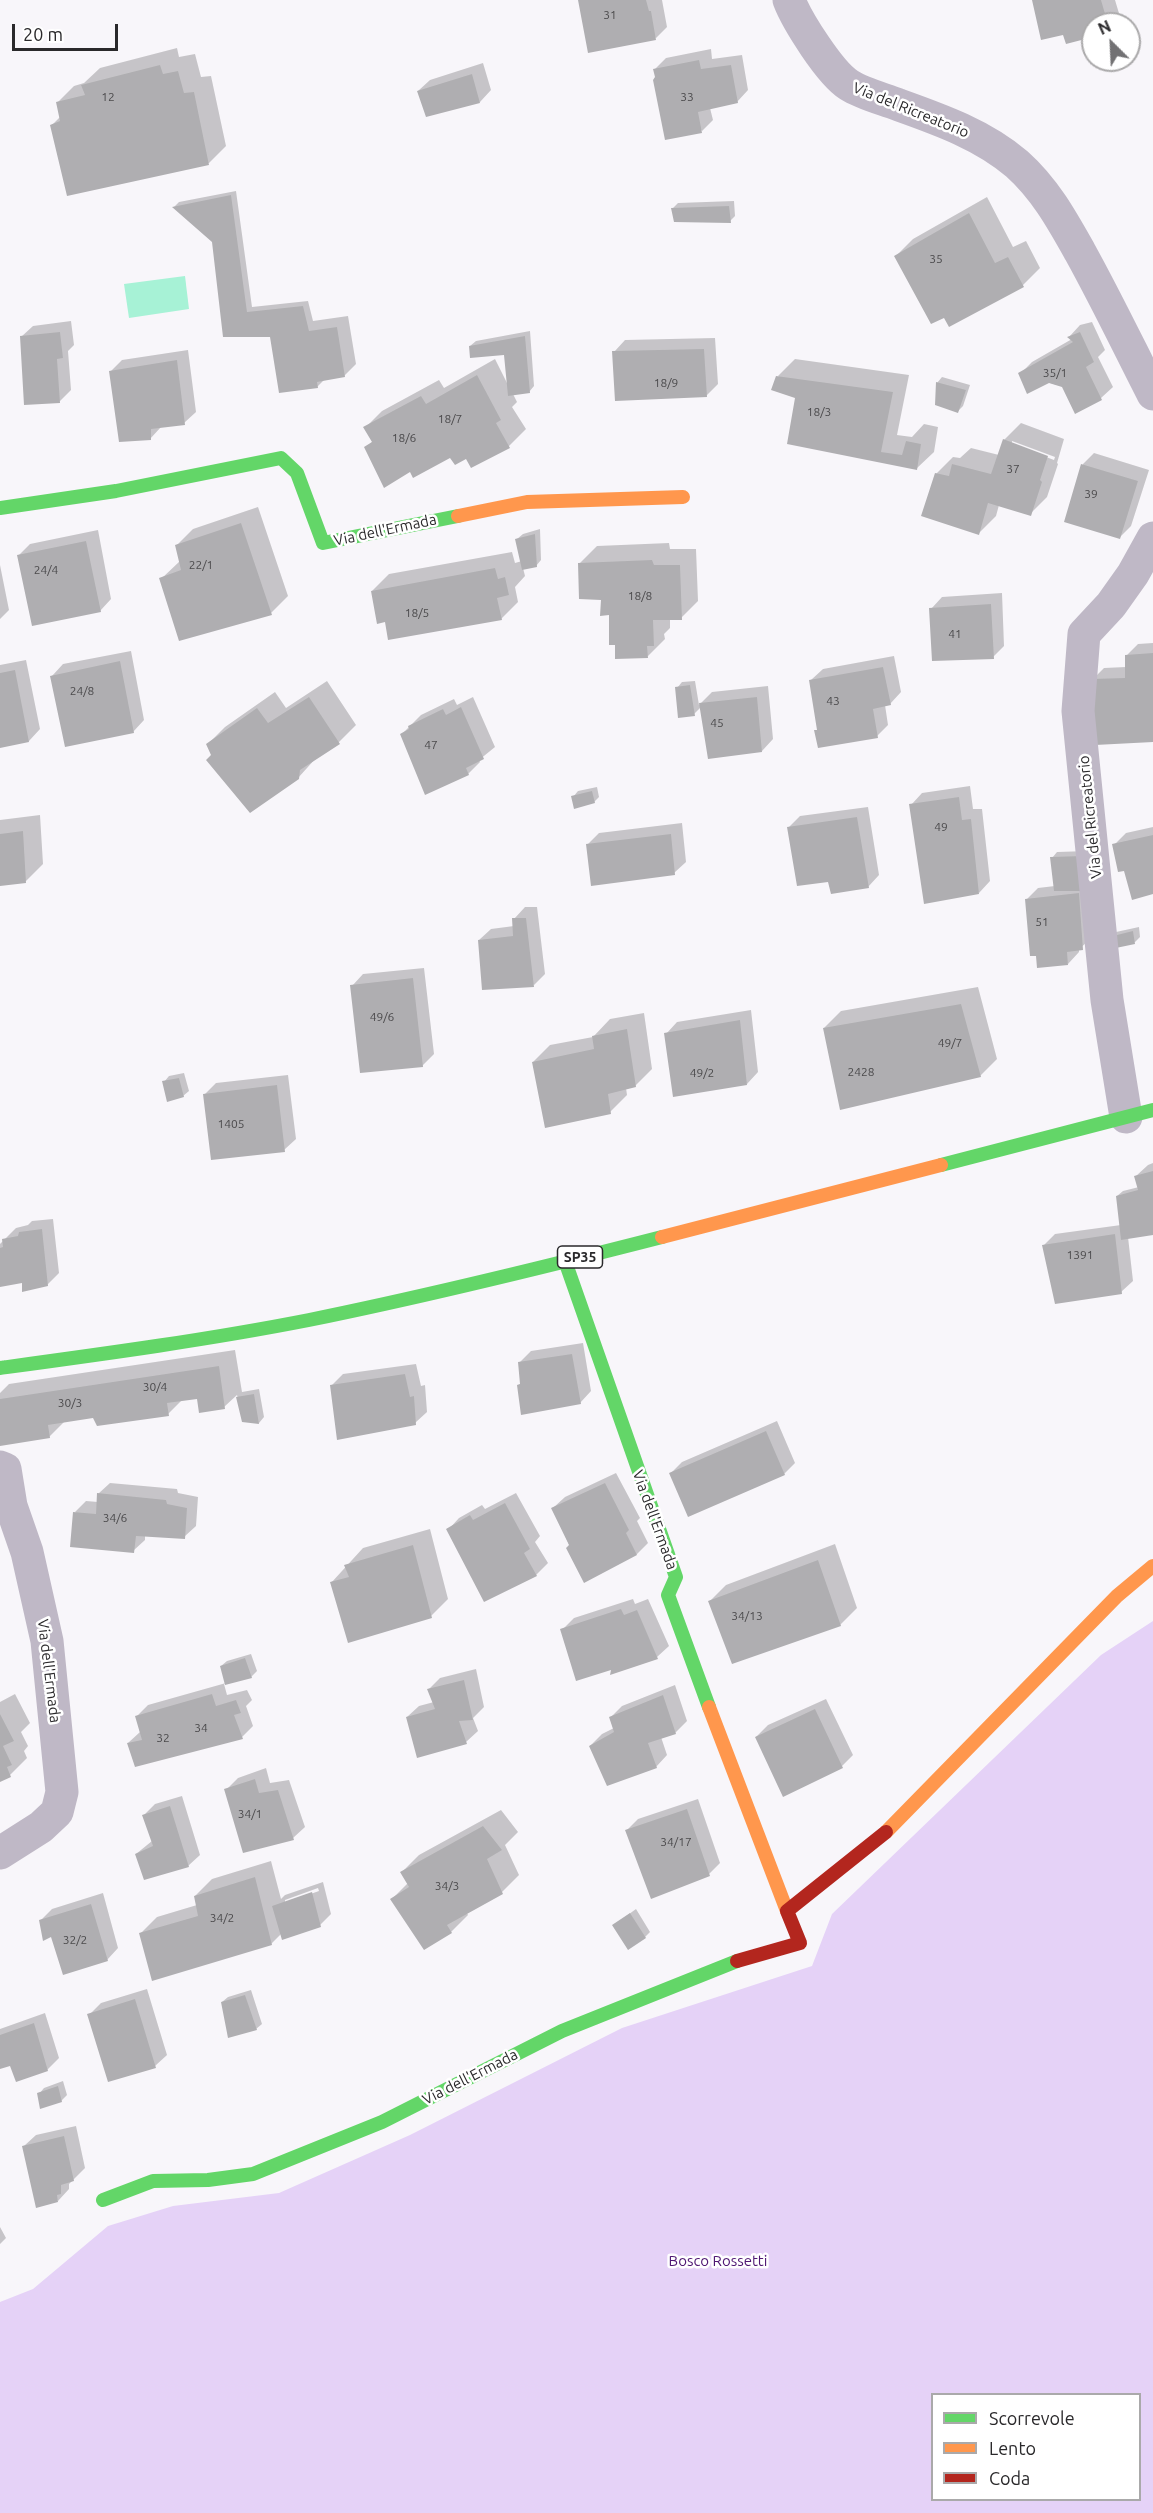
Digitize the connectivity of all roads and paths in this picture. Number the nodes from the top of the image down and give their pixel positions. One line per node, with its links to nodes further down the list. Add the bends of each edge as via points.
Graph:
1 (789, 0): 2 (street, Via del Ricreatorio, via 820,54 848,85 982,140 1040,187 1095,279)
2 (1153, 394)
3 (683, 497): 4 (street, Via dell'Ermada, via 527,502 323,543 297,473 281,458 116,491)
4 (0, 508)
5 (1153, 538): 6 (street, Via del Ricreatorio, via 1111,605 1084,634 1078,711 1107,1000)
6 (1140, 1114): 7 (street, SP35)
7 (565, 1261): 8 (street, SP35, via 309,1320); 12 (street, Via dell'Ermada, via 676,1577 668,1595)
8 (0, 1368)
9 (0, 1467): 11 (street, Via dell'Ermada, via 5,1468 11,1506 27,1552 47,1641 62,1792 57,1812)
10 (1153, 1566): 12 (street, via 1117,1596 884,1834)
11 (0, 1853)
12 (788, 1911): 13 (street, Via dell'Ermada, via 800,1943 722,1965 562,2031 382,2122 311,2152 253,2174 153,2181)
13 (103, 2200)

